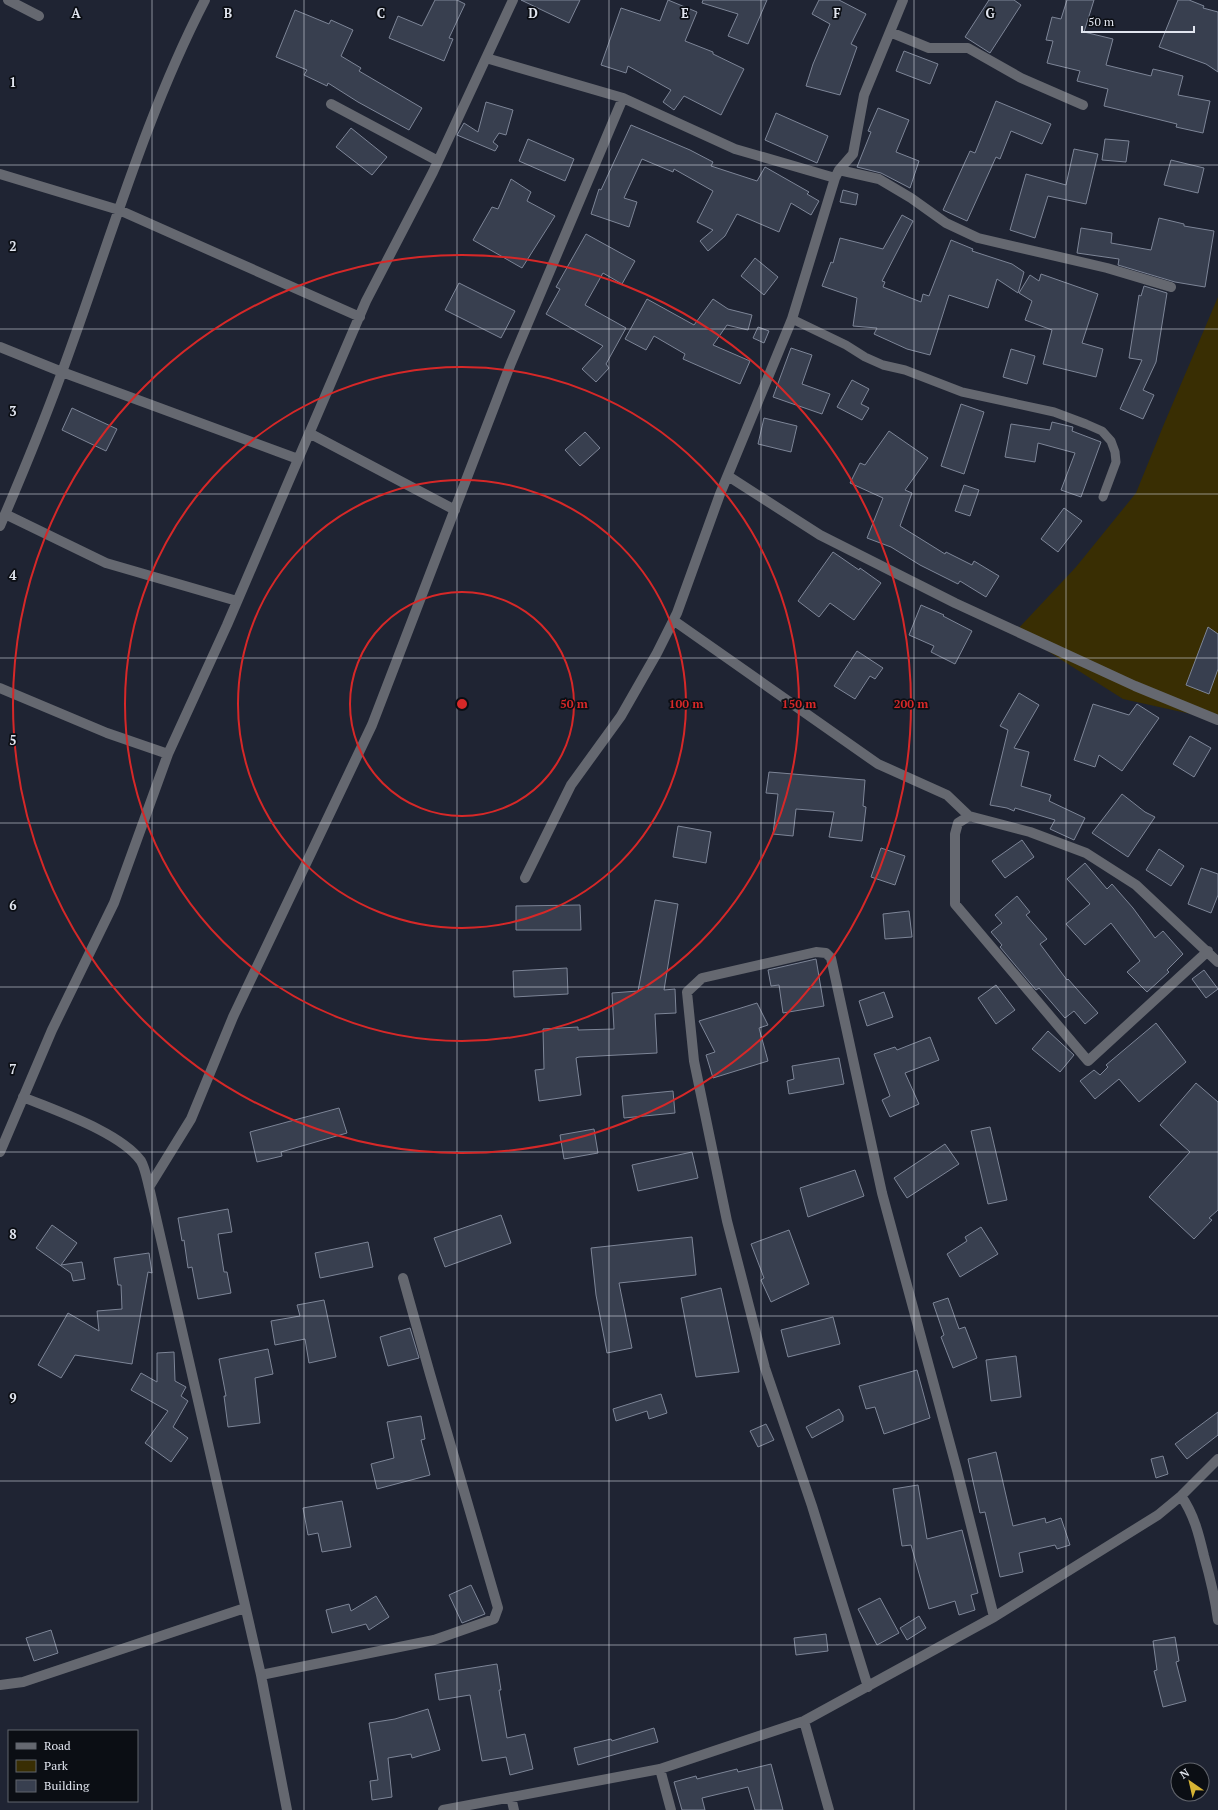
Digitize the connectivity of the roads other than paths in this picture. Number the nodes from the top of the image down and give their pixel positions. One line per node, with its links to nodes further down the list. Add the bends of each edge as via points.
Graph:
1 (8, 0): 5 (street)
2 (205, 0): 14 (street, via 190,29)
3 (513, 0): 7 (street)
4 (902, 0): 6 (street)
5 (39, 16)
6 (890, 32): 10 (street, via 929,48 968,48 1021,78); 13 (street, via 864,94 853,154)
7 (486, 58): 8 (street); 11 (street)
8 (623, 98): 13 (street, via 735,149); 24 (street, via 511,363)
9 (331, 104): 11 (street)
10 (1083, 104)
11 (438, 161): 16 (street)
12 (0, 174): 14 (street)
13 (837, 174): 15 (street, via 879,179 946,223 978,238 1107,268); 17 (street)
14 (119, 210): 16 (street); 19 (street)
15 (1171, 287)
16 (360, 317): 20 (street)
17 (792, 319): 22 (street); 23 (lane, via 882,365 905,370 962,392 1054,412 1102,431 1111,441 1116,462)
18 (0, 347): 19 (street)
19 (62, 372): 21 (street); 25 (street)
20 (309, 433): 21 (street); 24 (street)
21 (298, 459): 27 (street)
22 (728, 476): 28 (street); 30 (street, via 820,535 955,603 1135,686)
23 (1103, 497)
24 (455, 510): 38 (street, via 372,725 233,1017 191,1119)
25 (5, 514): 26 (street); 27 (street, via 106,563)
26 (0, 526)
27 (237, 601): 31 (street)
28 (673, 620): 32 (street, via 878,764 947,795); 33 (street, via 621,716 571,785)
29 (0, 688): 31 (street, via 107,733)
30 (1218, 720)
31 (168, 754): 36 (street, via 114,903 52,1030)
32 (969, 816): 34 (street, via 1030,832 1086,853 1136,885); 34 (street, via 958,823 955,834 955,904 1088,1062)
33 (525, 878)
34 (1208, 951): 35 (street)
35 (1218, 962)
36 (23, 1097): 37 (street); 38 (street, via 110,1135 127,1146 141,1162)
37 (0, 1152)
38 (149, 1187): 42 (street)
39 (403, 1278): 45 (street, via 498,1608 497,1614 494,1619 434,1640)
40 (1218, 1459): 41 (street)
41 (1181, 1496): 43 (street, via 1158,1515); 44 (street, via 1192,1513 1215,1598)
42 (245, 1608): 45 (street); 46 (street, via 23,1682)
43 (994, 1617): 47 (street); 47 (street, via 882,1193 831,958 826,953 816,952 702,978 687,992 694,1061 727,1221 765,1368 812,1506)
44 (1218, 1620)
45 (260, 1676): 51 (street)
46 (0, 1685)
47 (868, 1687): 48 (street)
48 (804, 1721): 49 (street); 55 (street)
49 (660, 1769): 50 (street); 54 (street)
50 (511, 1797): 52 (street); 53 (street)
51 (287, 1810)
52 (444, 1810)
53 (514, 1810)
54 (671, 1810)
55 (829, 1810)

